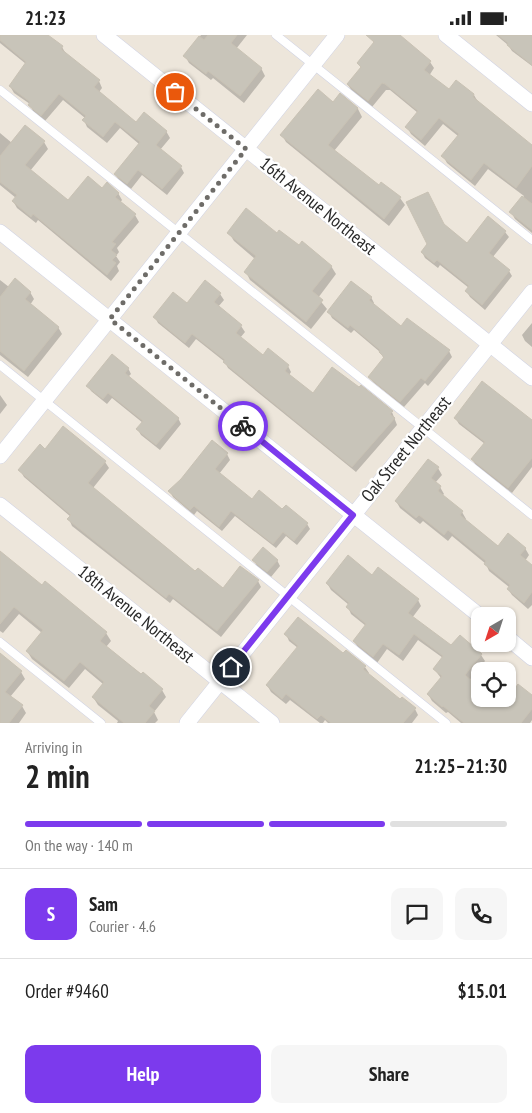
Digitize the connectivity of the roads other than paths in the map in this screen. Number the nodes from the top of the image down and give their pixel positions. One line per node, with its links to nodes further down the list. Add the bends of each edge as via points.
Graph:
1 (104, 35): 8 (street, 16th Avenue Northeast)
2 (276, 35): 5 (lane)
3 (338, 35): 5 (street)
4 (446, 35): 7 (street)
5 (314, 65): 8 (street); 11 (lane)
6 (0, 89): 10 (lane)
7 (532, 104)
8 (246, 149): 10 (street); 14 (street, 16th Avenue Northeast)
9 (0, 232): 13 (street)
10 (179, 233): 13 (street); 18 (lane)
11 (532, 240)
12 (532, 292): 14 (street, Oak Street Northeast)
13 (110, 319): 17 (street); 21 (street)
14 (490, 344): 16 (street, 16th Avenue Northeast); 18 (street, Oak Street Northeast)
15 (0, 365): 17 (lane)
16 (532, 377)
17 (44, 401): 19 (street); 23 (lane)
18 (423, 428): 21 (street, Oak Street Northeast); 22 (lane)
19 (0, 456)
20 (0, 505): 28 (street, 18th Avenue Northeast)
21 (353, 515): 23 (street, Oak Street Northeast); 24 (street)
22 (532, 515)
23 (288, 596): 28 (street, Oak Street Northeast); 32 (lane)
24 (471, 609)
25 (0, 642): 29 (lane)
26 (516, 645): 27 (street)
27 (532, 658)
28 (220, 681): 30 (street, Oak Street Northeast); 31 (street, 18th Avenue Northeast)
29 (101, 723)
30 (187, 723)
31 (272, 723)
32 (446, 723)

